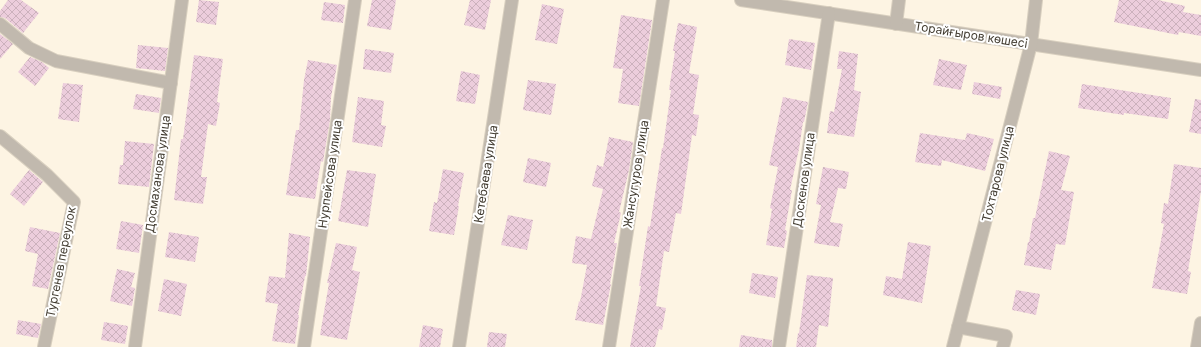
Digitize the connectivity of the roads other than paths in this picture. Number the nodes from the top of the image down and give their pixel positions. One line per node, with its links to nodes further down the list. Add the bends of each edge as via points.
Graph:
1 (182, 0): 14 (street, Досмаханова улица)
2 (355, 0): 20 (street, Нурпейсова улица)
3 (512, 0): 21 (street, Кетебаева улица)
4 (663, 0): 22 (street, Жансугуров улица)
5 (741, 0): 8 (street, Торайғыров көшесі)
6 (899, 0): 11 (street)
7 (1036, 0): 12 (street, Тохтарова улица)
8 (754, 1): 9 (street, Торайғыров көшесі)
9 (829, 13): 11 (street, Торайғыров көшесі); 23 (street, Доскенов улица)
10 (0, 24): 14 (street, via 29,48 56,61)
11 (896, 24): 12 (street, Торайғыров көшесі)
12 (1031, 44): 13 (street, Торайғыров көшесі); 17 (street, Тохтарова улица)
13 (1201, 70)
14 (171, 83): 19 (street, Досмаханова улица)
15 (0, 136): 18 (street, Тургенев переулок, via 47,175 74,202)
16 (1201, 323): 26 (street)
17 (958, 327): 24 (street, Тохтарова улица); 25 (street, via 1006,336)
18 (44, 347)
19 (135, 347)
20 (304, 347)
21 (459, 347)
22 (609, 347)
23 (779, 347)
24 (953, 347)
25 (1003, 347)
26 (1197, 347)

